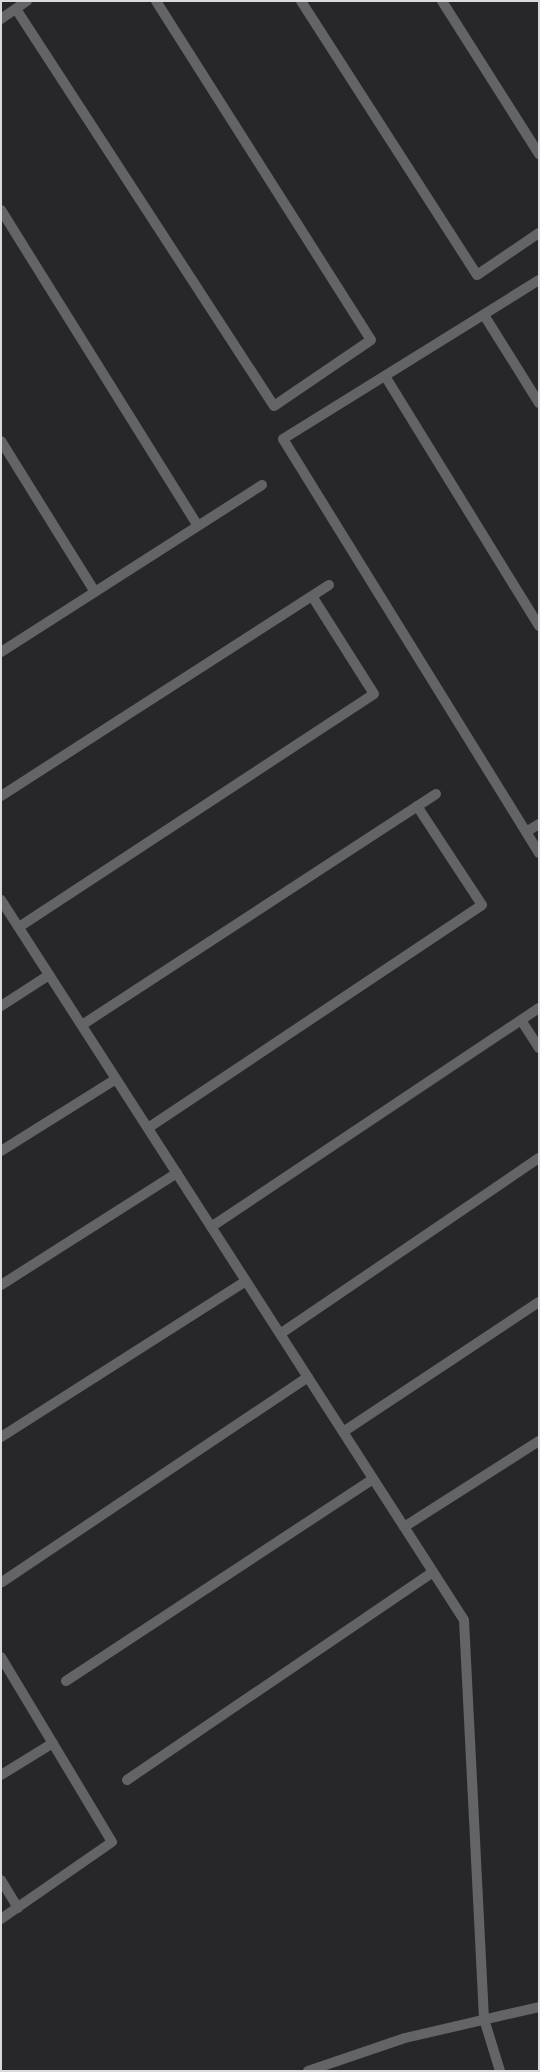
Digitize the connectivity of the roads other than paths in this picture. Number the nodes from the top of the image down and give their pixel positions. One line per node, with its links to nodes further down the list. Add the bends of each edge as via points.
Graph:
1 (27, 1): 5 (street)
2 (156, 1): 5 (street, via 371,340 274,406)
3 (301, 1): 9 (street, via 477,275)
4 (442, 1): 7 (street)
5 (16, 9): 6 (street)
6 (1, 19)
7 (539, 154)
8 (1, 210): 16 (street)
9 (539, 232)
10 (539, 280): 11 (street)
11 (484, 315): 12 (street); 13 (street)
12 (385, 376): 20 (street); 26 (street, via 283,439)
13 (539, 403)
14 (1, 441): 18 (street)
15 (262, 485): 16 (street)
16 (198, 526): 18 (street)
17 (329, 586): 19 (street)
18 (95, 592): 21 (street)
19 (312, 596): 23 (street); 29 (street, via 374,694)
20 (539, 626)
21 (1, 652)
22 (436, 794): 24 (street)
23 (1, 796)
24 (417, 806): 34 (street); 37 (street, via 482,905)
25 (539, 824): 26 (street)
26 (526, 832): 27 (street)
27 (539, 852)
28 (1, 900): 29 (street)
29 (19, 927): 30 (street)
30 (49, 975): 31 (street); 34 (street)
31 (1, 1006)
32 (539, 1008): 33 (street)
33 (521, 1020): 35 (street); 41 (street)
34 (82, 1025): 36 (street)
35 (539, 1048)
36 (116, 1079): 37 (street); 38 (street)
37 (148, 1128): 40 (street)
38 (1, 1151)
39 (539, 1158): 45 (street)
40 (177, 1173): 41 (street); 43 (street)
41 (211, 1227): 42 (street)
42 (246, 1281): 45 (street); 48 (street)
43 (1, 1285)
44 (539, 1302): 47 (street)
45 (280, 1334): 46 (street)
46 (308, 1377): 47 (street); 53 (street)
47 (343, 1432): 50 (street)
48 (1, 1437)
49 (539, 1441): 51 (street)
50 (373, 1479): 51 (street); 55 (street)
51 (404, 1528): 52 (street)
52 (433, 1572): 58 (street); 63 (street, via 464,1620)
53 (2, 1582)
54 (1, 1657): 56 (street)
55 (66, 1681)
56 (53, 1743): 57 (street); 60 (street, via 112,1842)
57 (1, 1774)
58 (127, 1780)
59 (1, 1880): 60 (street)
60 (18, 1908): 61 (street)
61 (1, 1919)
62 (539, 2007): 63 (street)
63 (484, 2019): 64 (street, via 405,2038); 65 (street)
64 (308, 2071)
65 (500, 2071)

